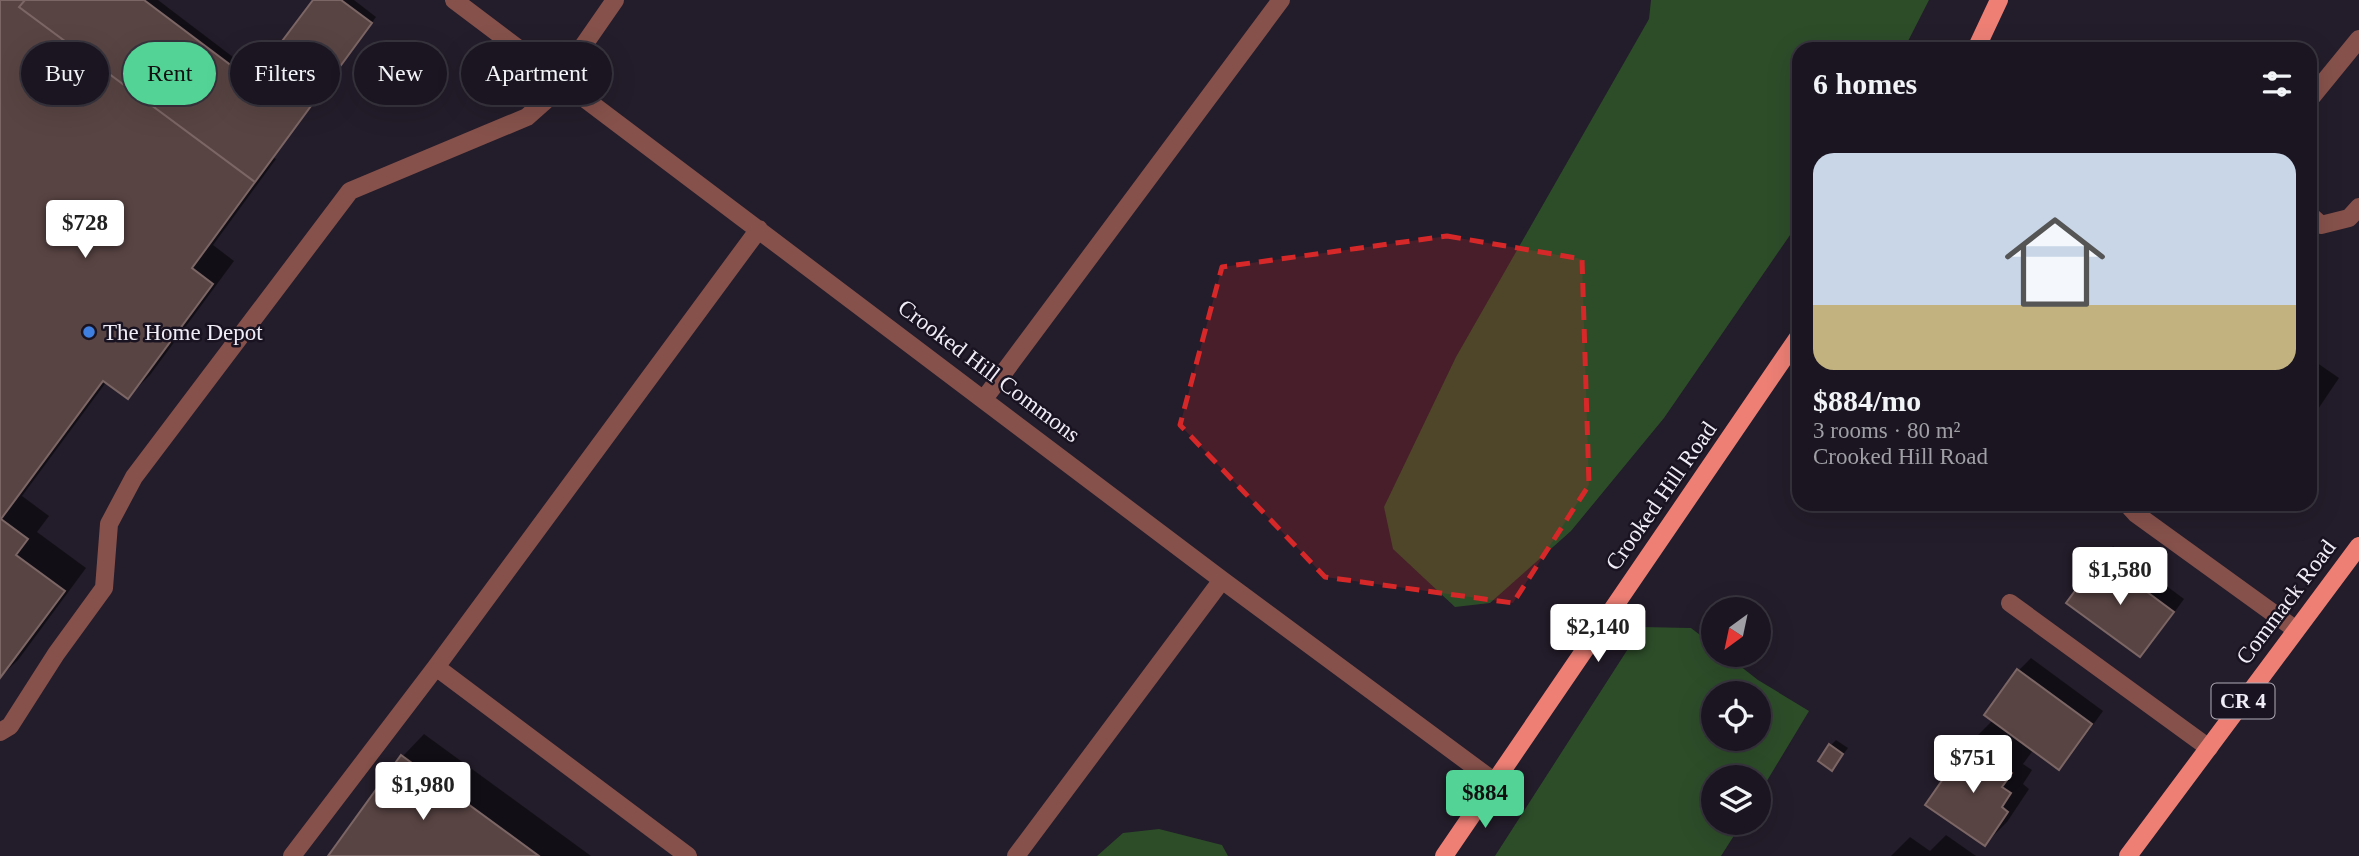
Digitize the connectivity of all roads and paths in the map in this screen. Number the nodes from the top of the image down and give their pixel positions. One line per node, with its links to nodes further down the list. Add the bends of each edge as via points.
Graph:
1 (454, 0): 6 (lane, Crooked Hill Commons)
2 (615, 0): 7 (lane)
3 (1281, 0): 16 (lane)
4 (1999, 0): 8 (main road)
5 (2359, 39): 9 (lane)
6 (510, 42)
7 (585, 42)
8 (1979, 42)
9 (2317, 90)
10 (540, 105): 23 (lane, via 527,117 350,191 134,477 109,524 104,588 10,726)
11 (594, 105): 14 (lane, Crooked Hill Commons)
12 (2359, 207): 13 (lane, via 2349,218 2321,225)
13 (2317, 221)
14 (759, 229): 16 (lane, Crooked Hill Commons); 22 (lane)
15 (1792, 346): 25 (main road, Crooked Hill Road)
16 (984, 399): 19 (lane, Crooked Hill Commons)
17 (2133, 511): 21 (lane)
18 (2359, 546): 21 (main road, Commack Road / CR 4)
19 (1222, 580): 25 (lane, Crooked Hill Commons); 28 (lane)
20 (2010, 603): 24 (lane)
21 (2295, 629): 24 (main road, Commack Road / CR 4)
22 (436, 667): 26 (lane); 27 (lane)
23 (0, 732)
24 (2209, 748): 30 (main road, Commack Road / CR 4)
25 (1494, 782): 29 (main road, Crooked Hill Road)
26 (292, 856)
27 (688, 856)
28 (1016, 856)
29 (1444, 856)
30 (2128, 856)

